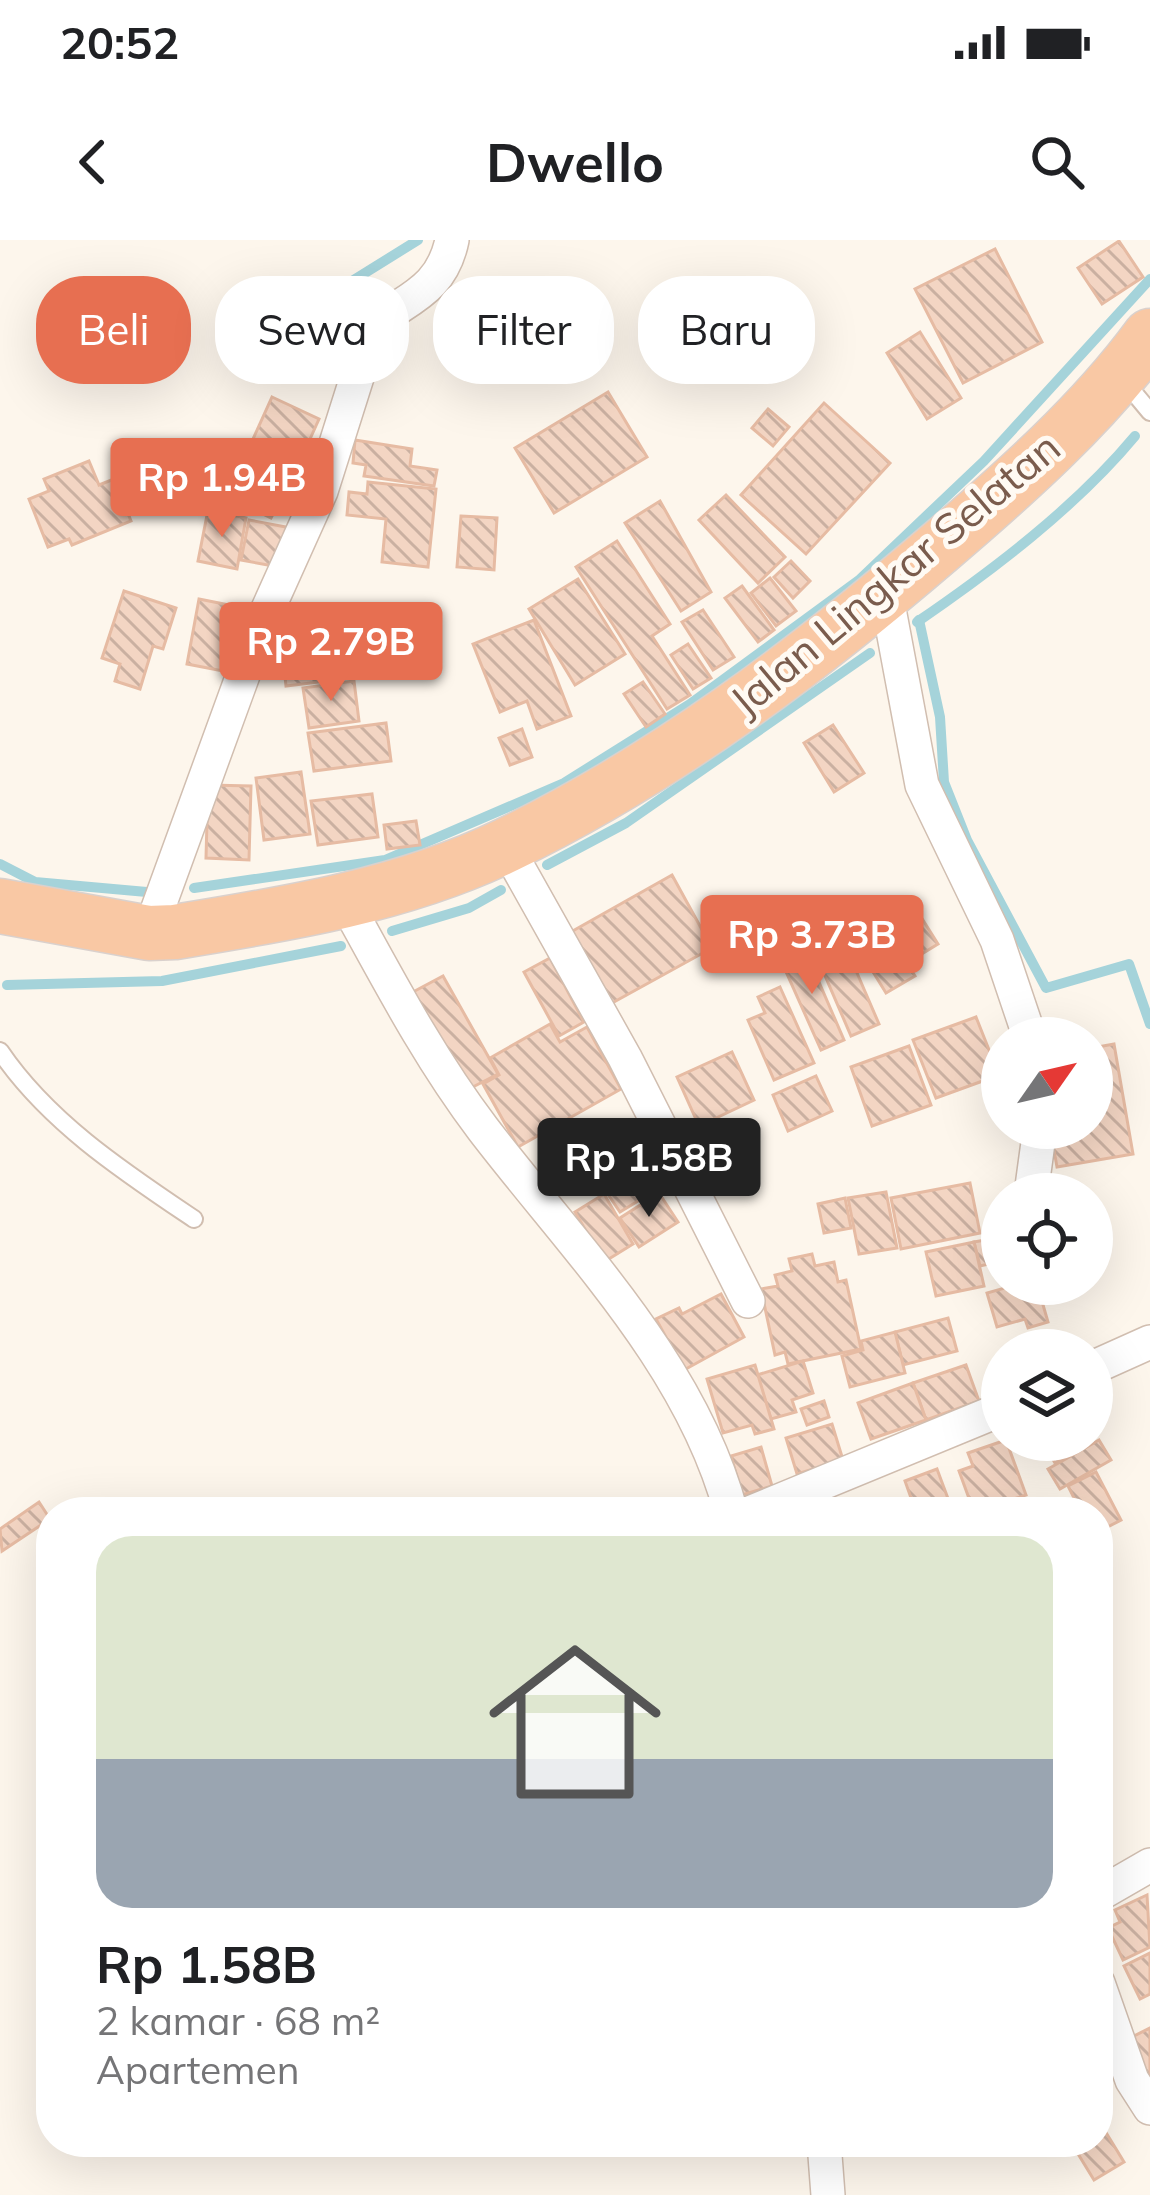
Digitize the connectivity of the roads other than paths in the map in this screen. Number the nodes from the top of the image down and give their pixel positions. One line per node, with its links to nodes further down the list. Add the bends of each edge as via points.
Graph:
1 (452, 240): 7 (street, via 447,264 429,287 357,343 358,374 321,491 263,620)
2 (1140, 375): 3 (highway, Jalan Lingkar Selatan)
3 (886, 593): 4 (highway, Jalan Lingkar Selatan, via 745,707); 8 (street, via 922,785 997,940)
4 (506, 846): 5 (highway, Jalan Lingkar Selatan); 11 (street, via 626,1058)
5 (345, 901): 7 (highway, Jalan Lingkar Selatan); 15 (street, via 413,1027 480,1125 669,1372)
6 (2, 913): 7 (highway, Jalan Lingkar Selatan)
7 (149, 933)
8 (1023, 1017)
9 (0, 1051): 10 (lane, via 17,1077 110,1163)
10 (194, 1219)
11 (748, 1301)
12 (1150, 1342): 13 (street)
13 (1113, 1359)
14 (981, 1418): 16 (street)
15 (724, 1497)
16 (788, 1497)
17 (1150, 1865): 18 (street)
18 (1113, 1886)
19 (1113, 2026): 20 (street)
20 (1150, 2108)
21 (825, 2157): 22 (street)
22 (828, 2195)

